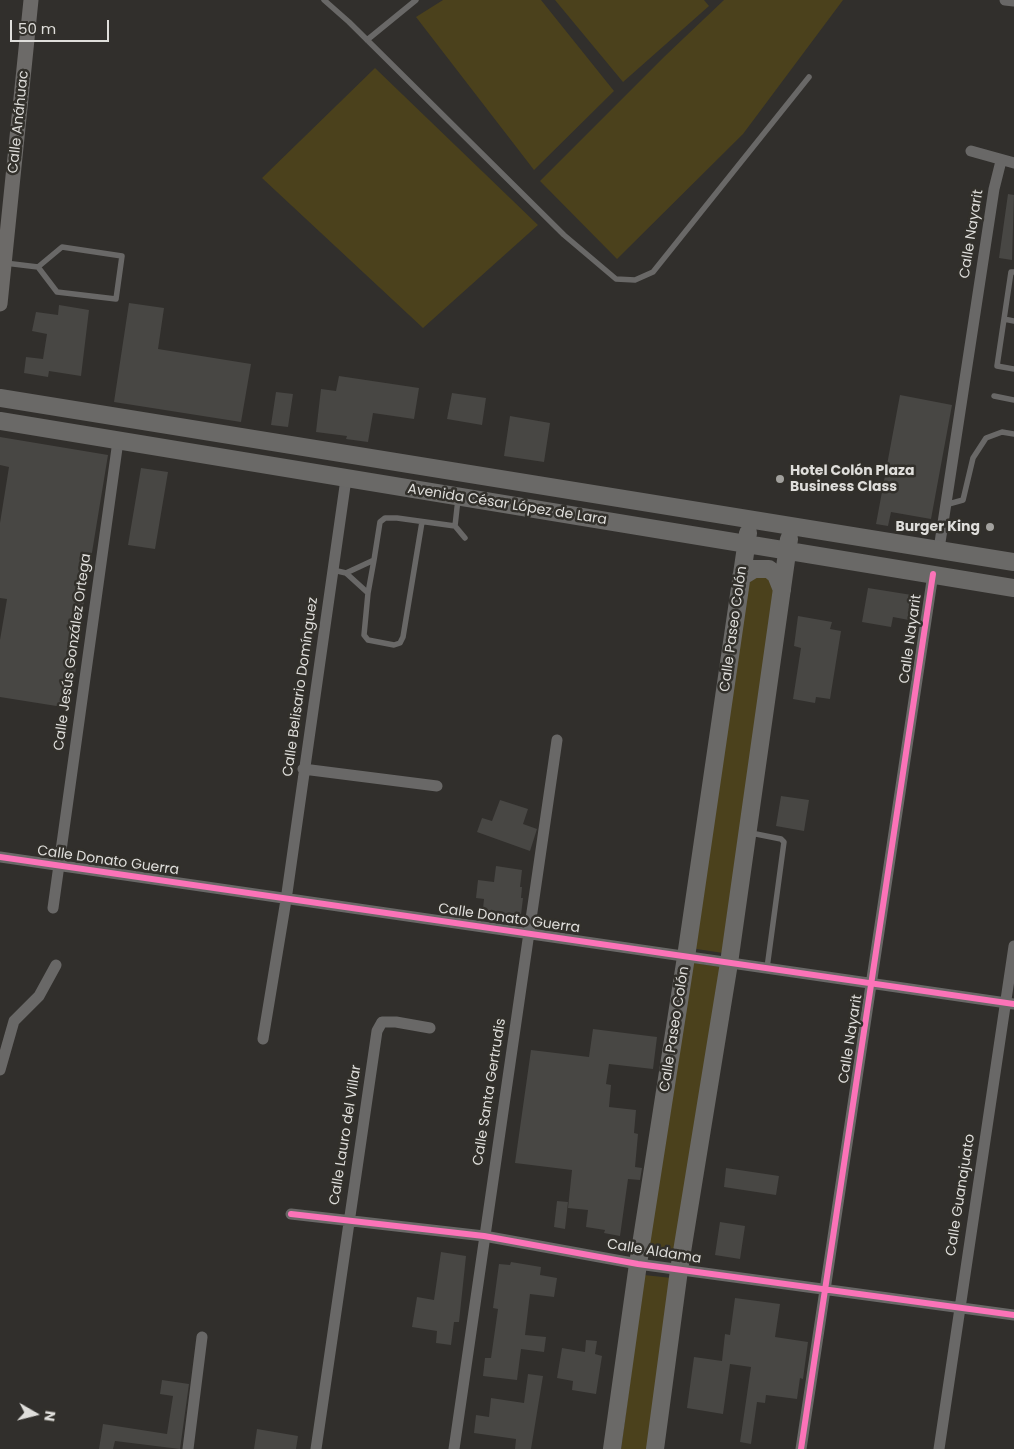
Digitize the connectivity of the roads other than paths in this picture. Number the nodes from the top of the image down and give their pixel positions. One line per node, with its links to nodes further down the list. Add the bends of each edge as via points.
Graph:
1 (31, 0): 11 (street, Calle Anáhuac)
2 (324, 0): 6 (lane)
3 (416, 0): 6 (lane)
4 (1005, 0): 5 (street)
5 (1014, 2)
6 (367, 40): 7 (lane, via 564,235 616,279 635,280 653,272)
7 (809, 77)
8 (971, 151): 9 (street)
9 (1001, 161): 10 (street); 27 (street, Calle Nayarit)
10 (1014, 162)
11 (4, 263): 12 (lane); 14 (street, Calle Anáhuac)
12 (38, 267): 12 (lane, via 62,247 122,256 116,299 57,292)
13 (1014, 272): 16 (lane, via 1011,272)
14 (1, 288): 15 (street, Calle Anáhuac)
15 (0, 304)
16 (1004, 319): 17 (lane); 18 (lane, via 997,366)
17 (1014, 321)
18 (1014, 369)
19 (994, 396): 21 (lane)
20 (0, 398): 28 (main road, Avenida César López de Lara)
21 (1014, 400)
22 (0, 421): 24 (main road, Avenida César López de Lara)
23 (1014, 434): 27 (lane, via 1002,432 986,438 973,458 963,500)
24 (118, 441): 25 (main road, Avenida César López de Lara); 50 (street, Calle Jesús González Ortega)
25 (346, 479): 26 (main road, Avenida César López de Lara); 38 (street, Calle Belisario Domínguez)
26 (459, 497): 30 (lane); 33 (main road, Avenida César López de Lara)
27 (945, 505): 34 (street, Calle Nayarit)
28 (750, 521): 31 (main road, Avenida César López de Lara); 33 (main road, Calle Paseo Colón)
29 (422, 522): 30 (lane); 36 (lane, via 385,518 380,522); 44 (lane, via 400,643 394,645 368,640 364,635)
30 (455, 526): 32 (lane)
31 (791, 527): 34 (main road, Avenida César López de Lara); 35 (main road)
32 (465, 538)
33 (746, 545): 35 (main road, Avenida César López de Lara); 41 (main road, Calle Paseo Colón)
34 (939, 549): 37 (main road, Avenida César López de Lara)
35 (788, 551): 40 (main road, Avenida César López de Lara); 43 (main road)
36 (374, 560): 39 (lane); 44 (lane)
37 (1014, 562)
38 (333, 570): 39 (lane); 46 (street, Calle Belisario Domínguez)
39 (346, 574): 44 (lane)
40 (933, 574): 42 (main road, Avenida César López de Lara); 59 (street, Calle Nayarit)
41 (741, 577): 43 (main road, via 754,568 769,569 776,575); 55 (main road, Calle Paseo Colón)
42 (1014, 588)
43 (782, 590): 48 (main road)
44 (368, 593)
45 (556, 740): 53 (street, Calle Santa Gertrudis)
46 (303, 769): 47 (street); 51 (street, Calle Belisario Domínguez)
47 (437, 786)
48 (746, 833): 56 (main road); 58 (lane, via 784,842)
49 (0, 857): 50 (street, Calle Donato Guerra)
50 (58, 866): 51 (street, Calle Donato Guerra); 52 (street, Calle Jesús González Ortega)
51 (286, 900): 53 (street, Calle Donato Guerra); 62 (street, Calle Belisario Domínguez)
52 (52, 908)
53 (529, 934): 55 (street, Calle Donato Guerra); 66 (street, Calle Santa Gertrudis)
54 (1014, 946): 60 (street, Calle Guanajuato)
55 (686, 957): 56 (street, Calle Donato Guerra); 67 (main road, Calle Paseo Colón)
56 (729, 964): 58 (street, Calle Donato Guerra); 68 (main road)
57 (56, 965): 63 (street, via 39,996 14,1021)
58 (767, 968): 59 (street, Calle Donato Guerra)
59 (872, 982): 60 (street, Calle Donato Guerra); 69 (street, Calle Nayarit)
60 (1010, 1003): 70 (street, Calle Guanajuato)
61 (430, 1028): 65 (street, Calle Lauro del Villar, via 382,1022 377,1031)
62 (263, 1039)
63 (0, 1070)
64 (291, 1214): 65 (street, Calle Aldama)
65 (348, 1221): 66 (street, Calle Aldama); 74 (street, Calle Lauro del Villar)
66 (484, 1236): 67 (street, Calle Aldama); 75 (street, Calle Santa Gertrudis)
67 (638, 1264): 68 (street, Calle Aldama); 76 (main road, Calle Paseo Colón)
68 (679, 1270): 69 (street, Calle Aldama); 77 (main road)
69 (826, 1288): 70 (street, Calle Aldama); 78 (street, Calle Nayarit)
70 (959, 1306): 71 (street, Calle Aldama); 79 (street, Calle Guanajuato)
71 (1014, 1315)
72 (202, 1337): 73 (street)
73 (188, 1449)
74 (316, 1449)
75 (454, 1449)
76 (612, 1449)
77 (655, 1449)
78 (802, 1449)
79 (939, 1449)

